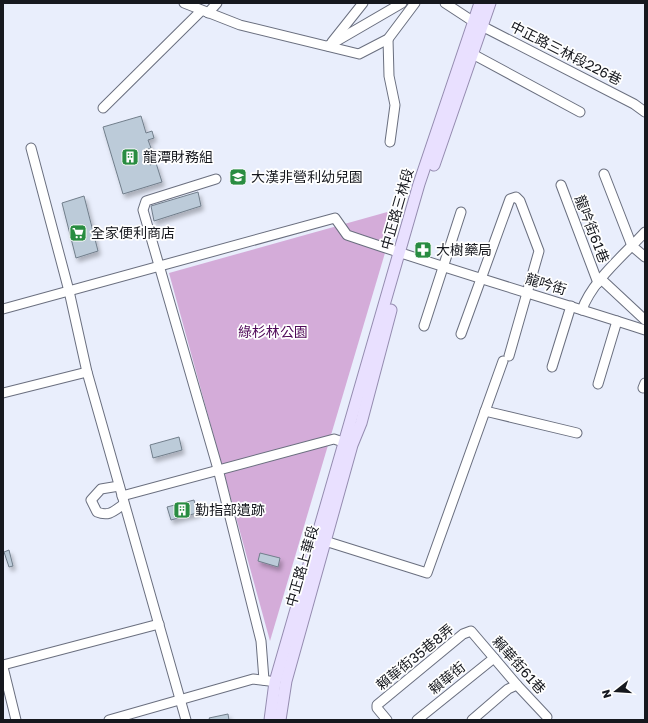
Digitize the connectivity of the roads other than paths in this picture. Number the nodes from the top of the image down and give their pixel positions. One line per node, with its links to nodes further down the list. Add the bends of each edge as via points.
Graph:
1 (184, 3): 9 (street)
2 (217, 3): 9 (street)
3 (363, 3): 12 (street)
4 (402, 3): 12 (street)
5 (415, 3): 11 (street)
6 (445, 3): 10 (street, 中正路三林段226巷)
7 (480, 3): 10 (main road, 中正路三林段)
8 (490, 3): 10 (main road, 中正路三林段)
9 (205, 12): 12 (street, via 240,26); 14 (street)
10 (478, 23): 13 (main road, 中正路三林段); 16 (street, 中正路三林段226巷)
11 (388, 39): 12 (street, via 359,54); 17 (street, via 395,105)
12 (328, 46)
13 (468, 52): 15 (street); 25 (main road, 中正路三林段)
14 (103, 108)
15 (580, 112)
16 (645, 112)
17 (390, 142)
18 (31, 148): 31 (street)
19 (604, 174): 24 (street)
20 (216, 179): 27 (street, via 146,201 143,210)
21 (560, 185): 30 (street, 龍吟街61巷)
22 (461, 212): 28 (street)
23 (645, 232): 24 (street)
24 (632, 246): 26 (street); 30 (street)
25 (403, 254): 27 (street, 龍吟街, via 347,235 335,218); 28 (street, 龍吟街); 46 (main road, 中正路三林段)
26 (645, 258)
27 (159, 266): 31 (street); 49 (street)
28 (443, 267): 29 (street, 龍吟街); 38 (street)
29 (482, 280): 32 (street, 龍吟街); 32 (street, via 510,199 516,197 520,201 539,252); 40 (street)
30 (600, 281): 35 (street, via 585,300); 36 (street)
31 (69, 291): 34 (street); 42 (street)
32 (528, 292): 33 (street, 龍吟街); 45 (street, via 506,359)
33 (571, 306): 35 (street, 龍吟街); 41 (street)
34 (3, 309)
35 (582, 310): 37 (street, 龍吟街)
36 (645, 320)
37 (617, 321): 39 (street, 龍吟街); 43 (street)
38 (424, 326)
39 (645, 330)
40 (461, 334)
41 (552, 367)
42 (87, 372): 44 (street); 50 (street)
43 (598, 384)
44 (3, 393)
45 (485, 411): 47 (street); 52 (street, via 427,573)
46 (355, 424): 48 (main road, 中正路上華段)
47 (577, 433)
48 (348, 444): 49 (street, via 334,439); 52 (main road, 中正路上華段); 58 (main road, 中正路上華段)
49 (218, 469): 51 (street); 57 (street, via 261,641)
50 (119, 486): 51 (street); 51 (street, via 101,489 91,500 96,512 109,515)
51 (123, 500): 53 (street)
52 (325, 541): 58 (main road, 中正路上華段)
53 (159, 624): 56 (street); 60 (street)
54 (471, 631): 55 (street, 賴華街61巷); 67 (street, 賴華街35巷8弄, via 463,634 378,705 377,708)
55 (494, 658): 59 (street, 賴華街61巷); 68 (street, 賴華街)
56 (3, 666): 62 (street)
57 (264, 680): 58 (street); 60 (street, via 253,679)
58 (280, 681): 65 (main road, 中正路上華段); 66 (main road, 中正路上華段)
59 (517, 685): 61 (street, 賴華街61巷); 69 (street, via 508,689)
60 (180, 700): 63 (street); 64 (street)
61 (547, 717)
62 (16, 720)
63 (109, 720)
64 (186, 720)
65 (270, 720)
66 (280, 720)
67 (387, 720)
68 (417, 720)
69 (472, 720)

